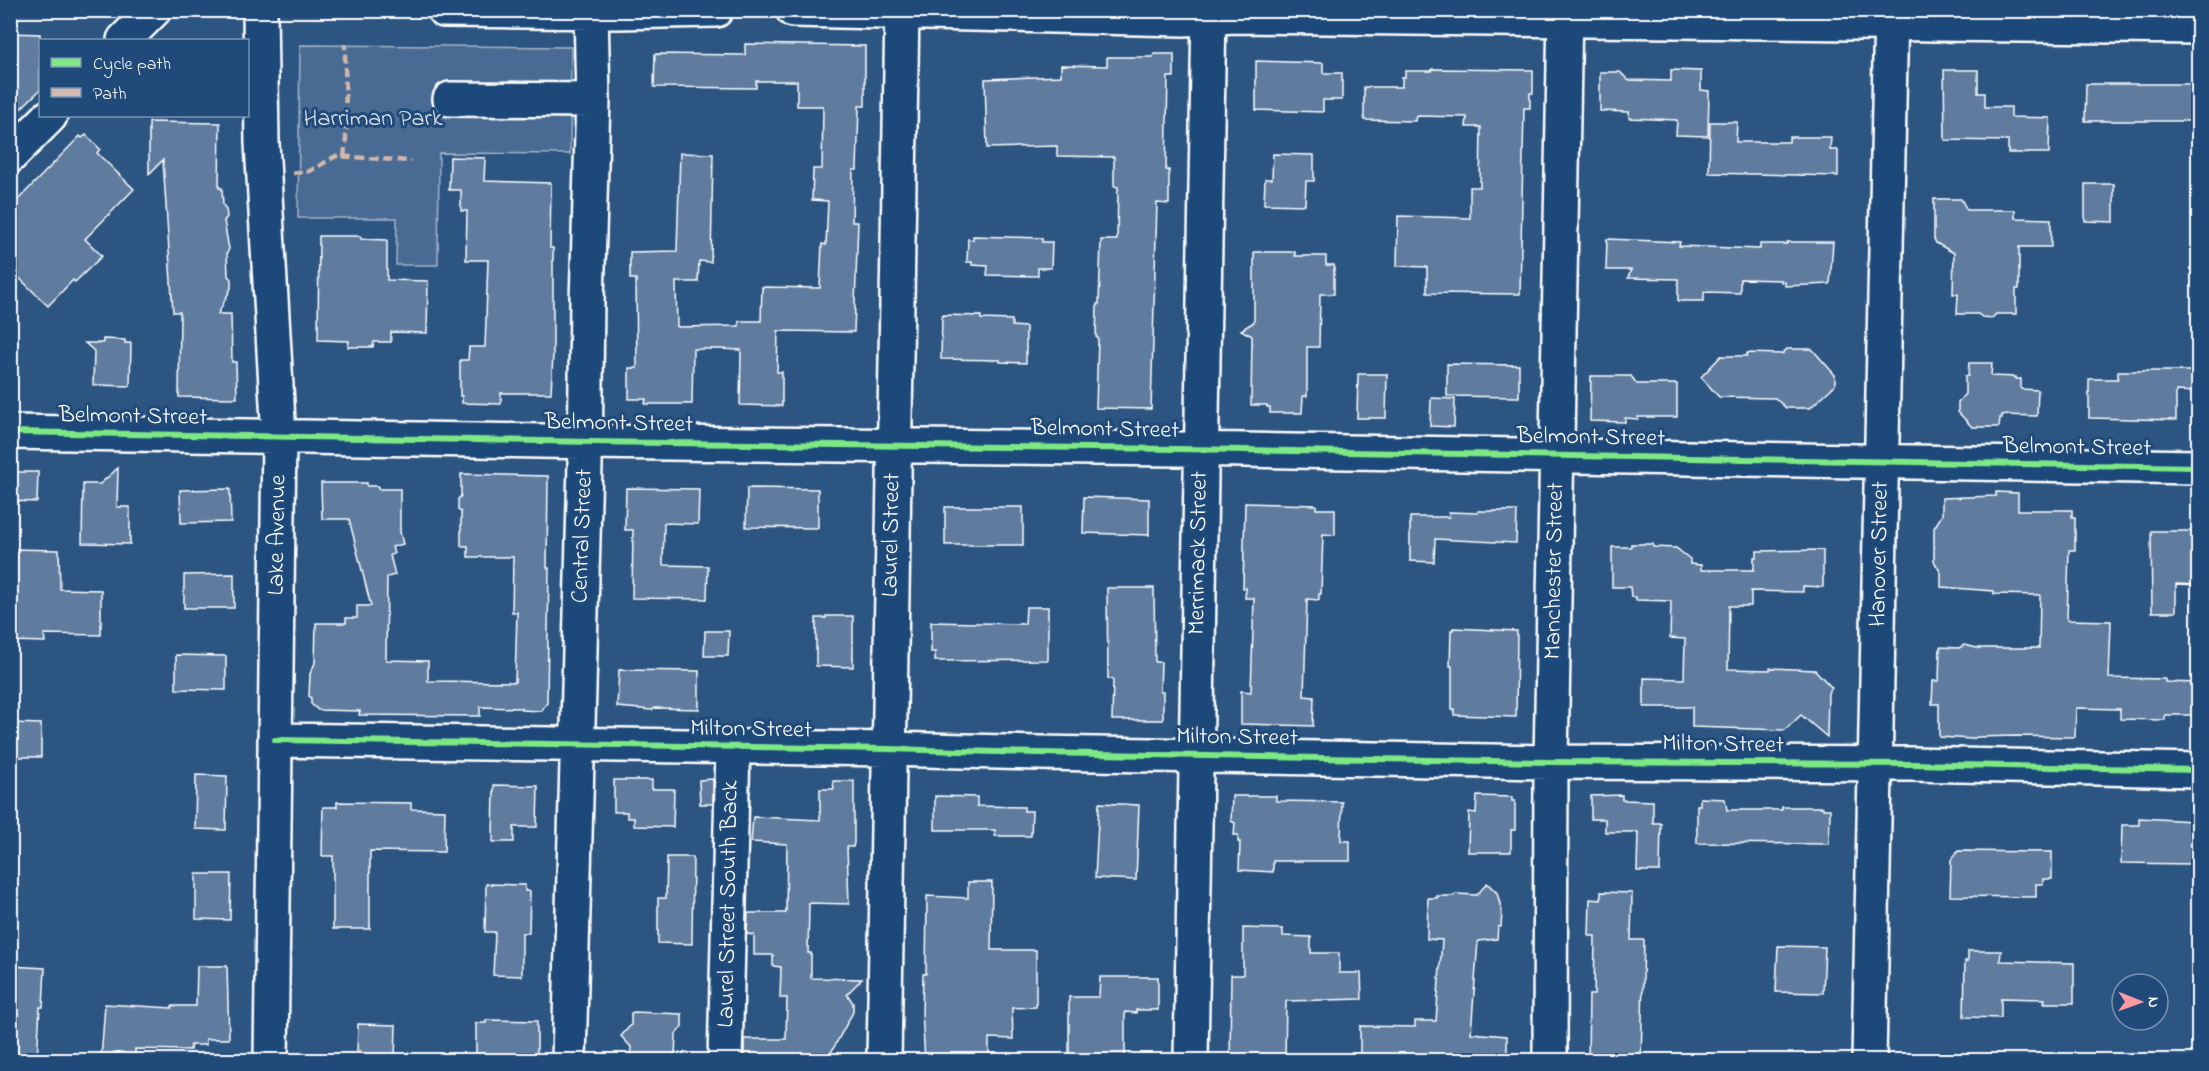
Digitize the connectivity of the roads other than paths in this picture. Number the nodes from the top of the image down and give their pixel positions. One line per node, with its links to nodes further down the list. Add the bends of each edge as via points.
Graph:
1 (154, 10): 12 (street)
2 (260, 10): 18 (street, Lake Avenue, via 263,163)
3 (444, 10): 6 (street)
4 (716, 10): 6 (street)
5 (793, 10): 7 (street)
6 (591, 11): 14 (street, Central Street)
7 (902, 12): 8 (street, via 1183,19); 20 (street, Laurel Street)
8 (1209, 14): 9 (street); 21 (street, Merrimack Street)
9 (1565, 16): 10 (street); 22 (street, Manchester Street)
10 (1891, 17): 11 (street); 23 (street, Hanover Street)
11 (2199, 27)
12 (125, 39)
13 (450, 99): 14 (street)
14 (593, 100): 19 (street, Central Street)
15 (49, 117): 16 (street)
16 (10, 156)
17 (10, 432): 18 (street, Belmont Street)
18 (279, 438): 19 (street, Belmont Street); 25 (street, Lake Avenue)
19 (586, 441): 20 (street, Belmont Street); 26 (street, Central Street)
20 (894, 446): 21 (street, Belmont Street); 28 (street, Laurel Street)
21 (1201, 450): 22 (street, Belmont Street); 29 (street, Merrimack Street)
22 (1557, 456): 23 (street, Belmont Street); 30 (street, Manchester Street)
23 (1881, 463): 24 (street, Belmont Street); 31 (street, Hanover Street)
24 (2199, 467)
25 (275, 740): 26 (street, Milton Street); 33 (street, Lake Avenue)
26 (578, 745): 27 (street, Milton Street); 34 (street, Central Street)
27 (733, 748): 28 (street, Milton Street); 35 (street, Laurel Street South Back)
28 (888, 749): 29 (street, Milton Street); 36 (street, Laurel Street)
29 (1195, 755): 30 (street, Milton Street); 37 (street, Merrimack Street)
30 (1551, 762): 31 (street, Milton Street); 38 (street, Manchester Street)
31 (1876, 764): 32 (street, Milton Street); 39 (street, Hanover Street)
32 (2199, 770)
33 (271, 1060)
34 (569, 1060)
35 (725, 1060)
36 (884, 1060)
37 (1191, 1060)
38 (1550, 1060)
39 (1869, 1060)

